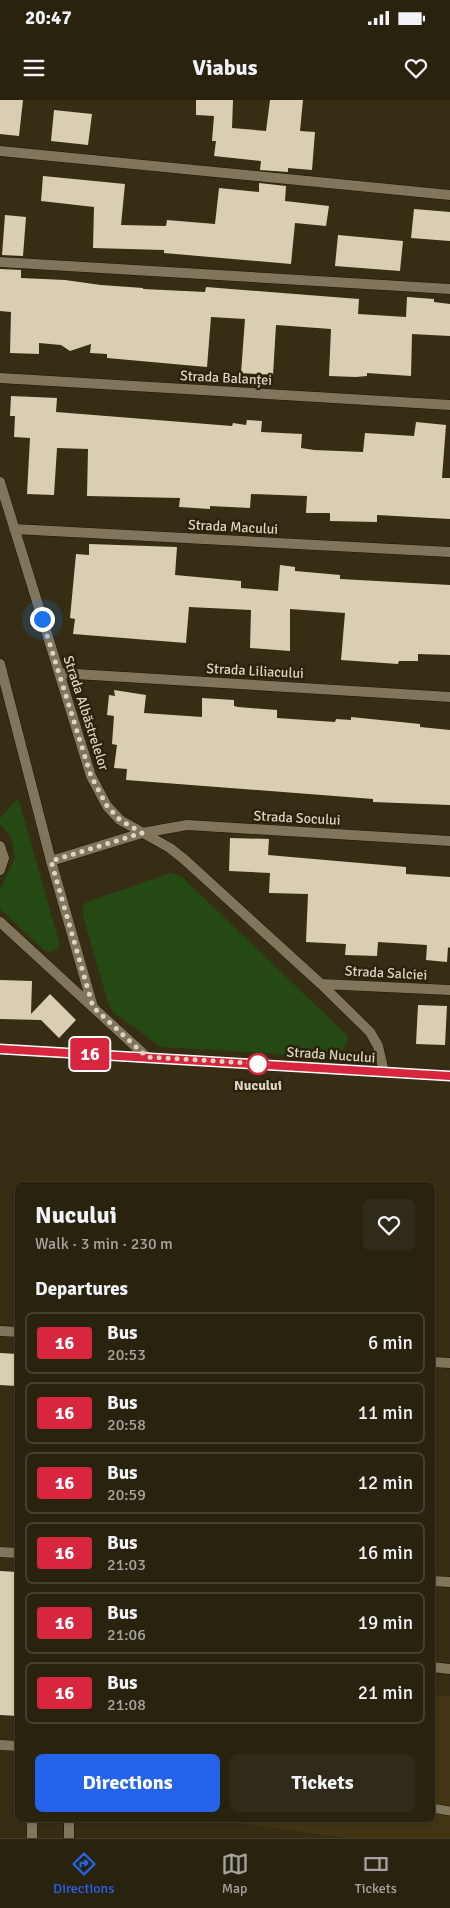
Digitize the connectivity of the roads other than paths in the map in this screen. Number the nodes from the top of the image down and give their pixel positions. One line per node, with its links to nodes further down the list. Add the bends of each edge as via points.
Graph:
1 (0, 151): 2 (street)
2 (450, 195)
3 (0, 262): 4 (street)
4 (450, 289)
5 (0, 378): 6 (street, Strada Balanței)
6 (450, 405)
7 (0, 482): 8 (street, Strada Albăstrelelor)
8 (14, 529): 9 (street, Strada Macului); 11 (street, Strada Albăstrelelor)
9 (450, 552)
10 (0, 664): 16 (street)
11 (59, 673): 12 (street, Strada Liliacului); 13 (street, Strada Albăstrelelor, via 91,776 107,806 120,820)
12 (450, 697)
13 (142, 833): 14 (street, Strada Socului, via 187,825); 16 (street, Strada Socului); 19 (street, Strada Albăstrelelor, via 185,860)
14 (450, 841)
15 (0, 846): 17 (street, via 4,858)
16 (51, 861): 21 (street)
17 (0, 870)
18 (0, 922): 21 (street)
19 (321, 984): 20 (street, Strada Salciei); 24 (street, Strada Albăstrelelor, via 370,1032 378,1046)
20 (450, 990)
21 (93, 1007): 23 (street)
22 (0, 1049): 23 (street, Strada Nucului)
23 (147, 1057): 24 (street, Strada Nucului)
24 (384, 1072): 25 (street, Strada Nucului)
25 (450, 1076)
26 (0, 1331): 27 (street)
27 (15, 1332)
28 (435, 1362): 29 (street)
29 (450, 1363)
30 (0, 1552): 31 (street)
31 (15, 1553)
32 (435, 1581): 33 (street)
33 (450, 1582)
34 (435, 1668): 35 (street)
35 (450, 1669)
36 (0, 1745): 37 (street)
37 (15, 1746)
38 (435, 1808): 39 (lane)
39 (450, 1811)
40 (32, 1822): 42 (street)
41 (70, 1822): 43 (street)
42 (32, 1838)
43 (69, 1838)

